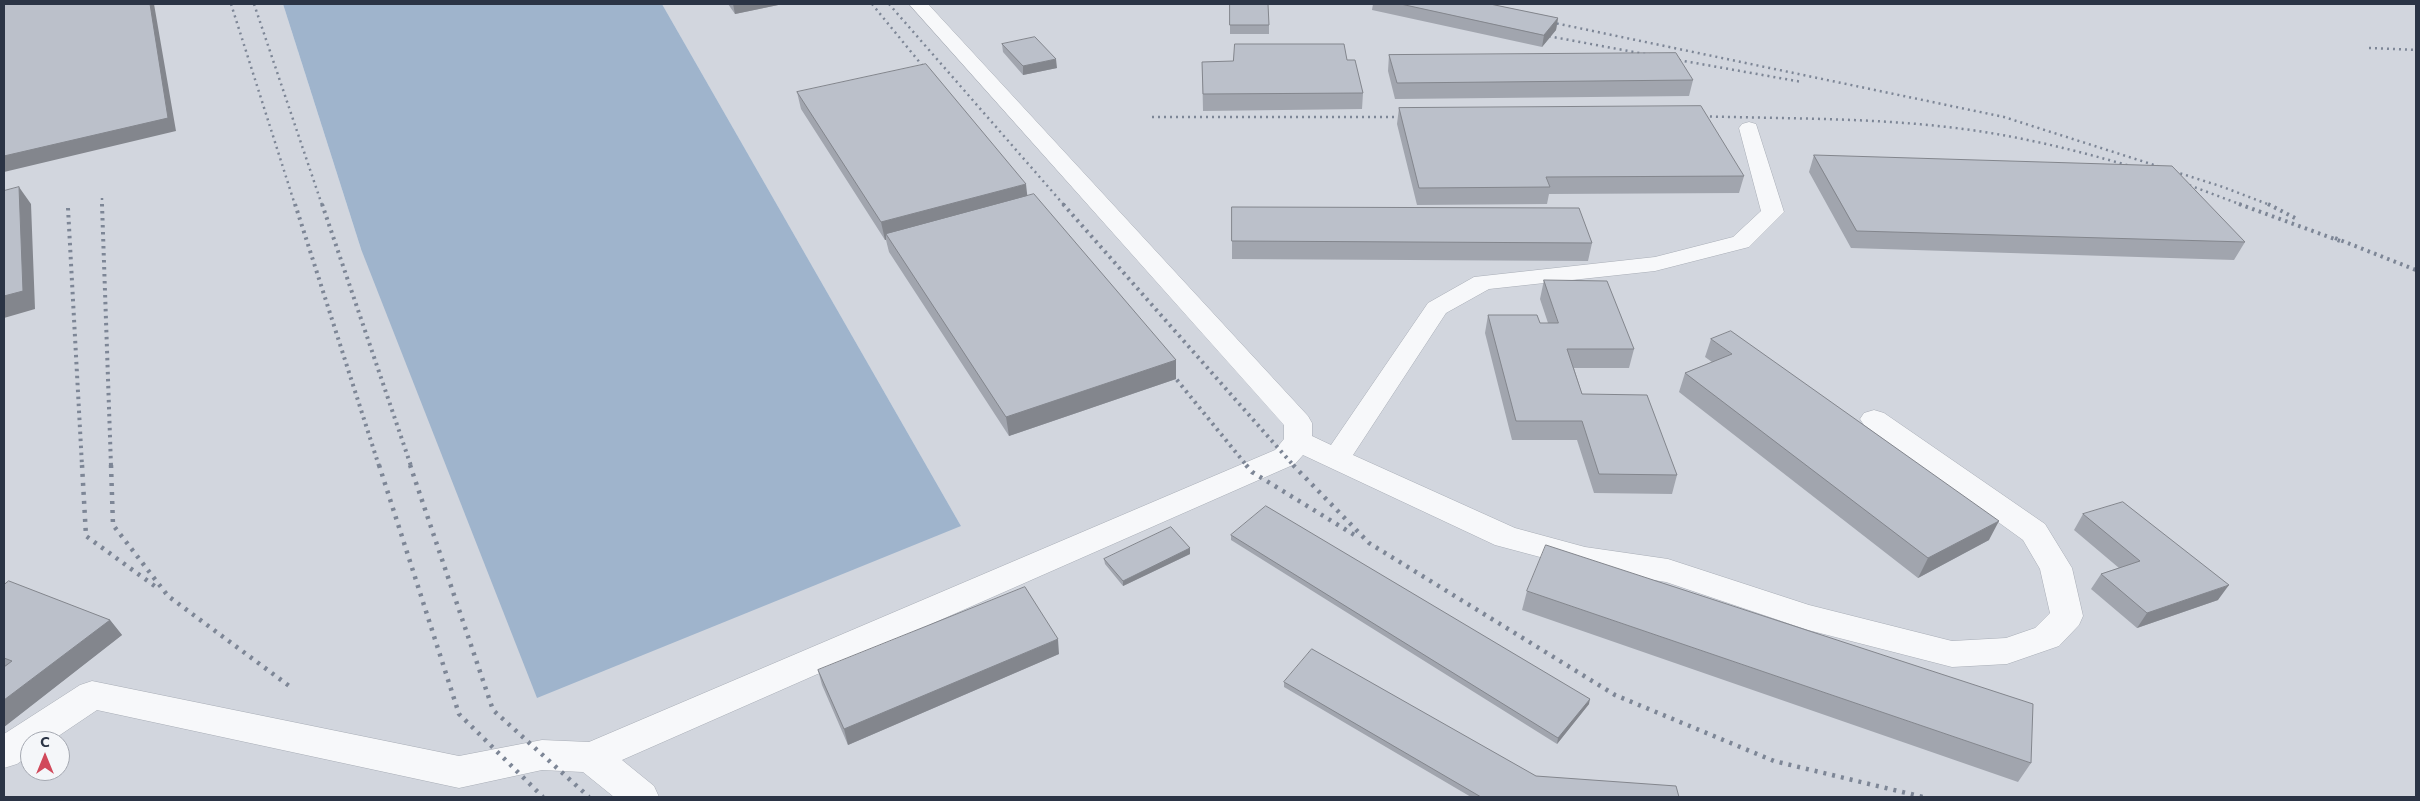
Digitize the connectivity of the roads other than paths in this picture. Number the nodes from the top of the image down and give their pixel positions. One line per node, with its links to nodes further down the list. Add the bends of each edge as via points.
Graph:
1 (918, 4): 4 (street, via 1298,423)
2 (1749, 128): 5 (street, via 1773,212 1741,242 1655,264 1483,282 1437,308)
3 (1874, 419): 5 (street, via 2034,532 2056,568 2067,616 2048,637 2007,651 1952,654 1808,617 1668,571 1585,558 1506,537)
4 (1298, 441): 5 (street); 7 (street, via 1285,457)
5 (1336, 459)
6 (4, 753): 7 (street, via 92,695 459,772 542,755)
7 (591, 757): 8 (street)
8 (641, 797)

